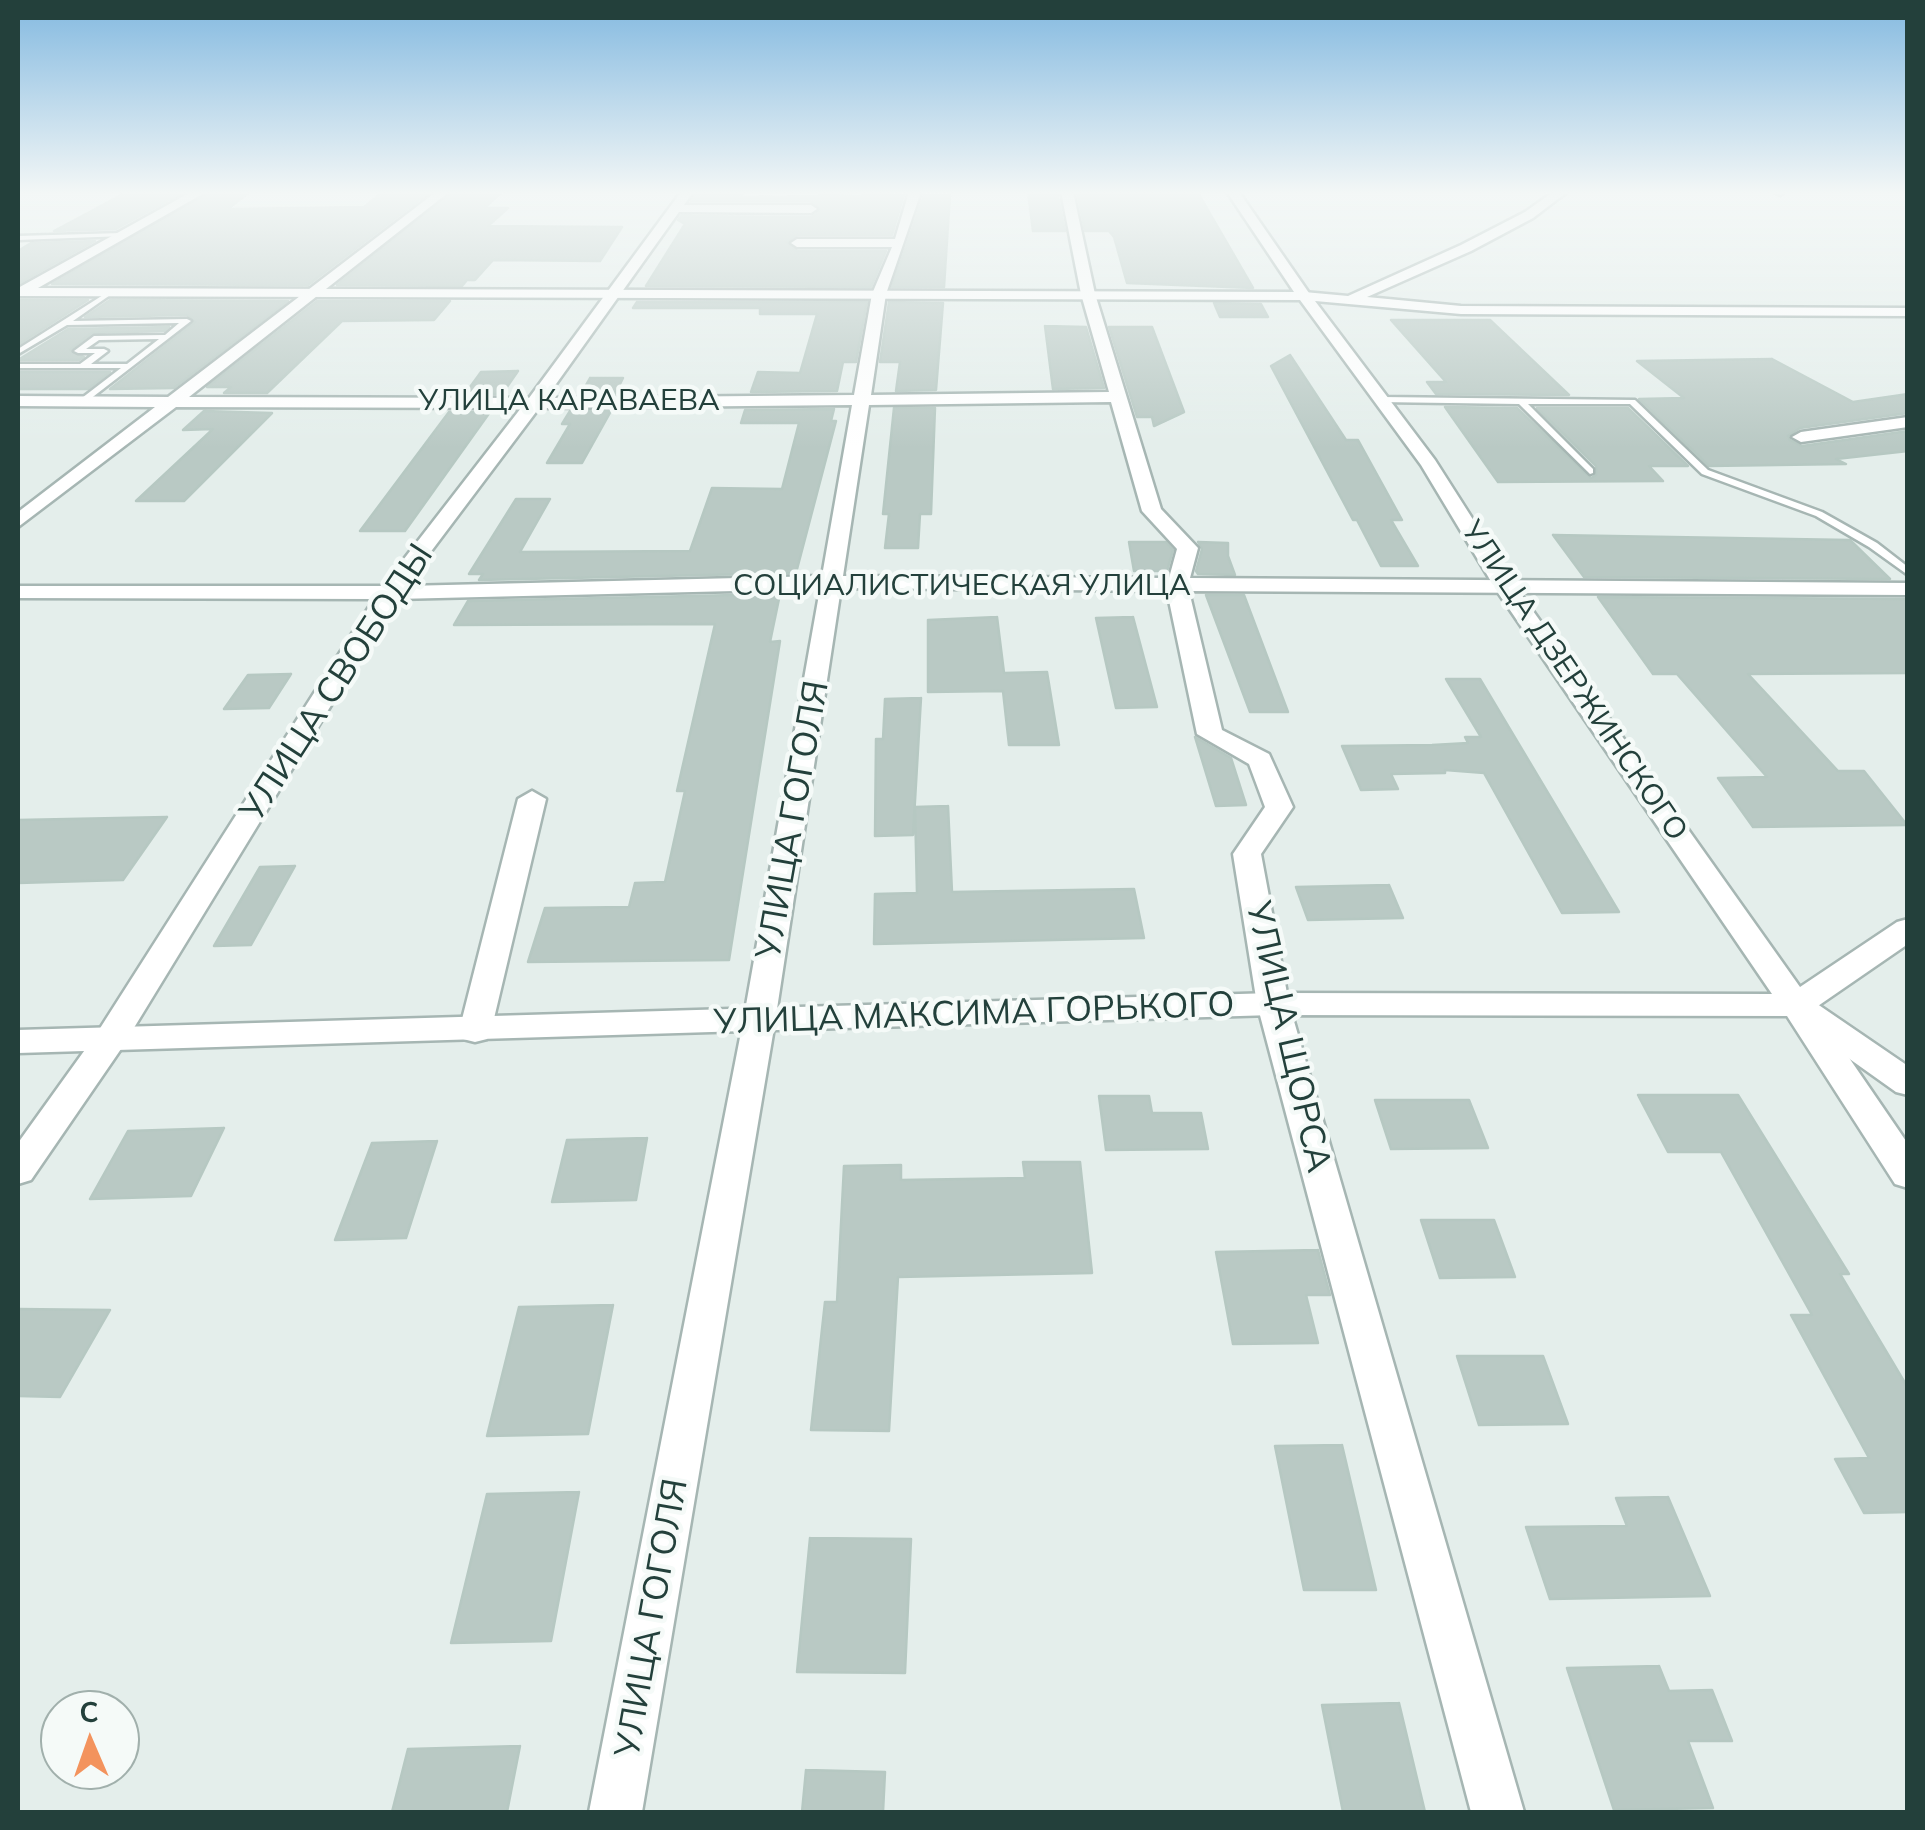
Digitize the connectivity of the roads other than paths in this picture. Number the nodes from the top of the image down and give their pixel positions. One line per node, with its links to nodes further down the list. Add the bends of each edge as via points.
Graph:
1 (46, 277): 9 (street)
2 (334, 277): 8 (street)
3 (626, 277): 11 (street, УЛИЦА СВОБОДЫ)
4 (886, 277): 12 (street, УЛИЦА ГОГОЛЯ)
5 (1085, 277): 13 (street, УЛИЦА ЩОРСА)
6 (1291, 277): 14 (street, УЛИЦА ДЗЕРЖИНСКОГО)
7 (1401, 277): 15 (street)
8 (316, 291): 10 (street); 11 (street); 27 (street)
9 (19, 292): 10 (street)
10 (111, 292): 17 (lane)
11 (616, 292): 12 (street); 30 (street, УЛИЦА СВОБОДЫ)
12 (879, 294): 13 (street); 24 (street, УЛИЦА ГОГОЛЯ)
13 (1088, 294): 14 (street); 23 (street, УЛИЦА ЩОРСА)
14 (1304, 296): 15 (street); 25 (street, УЛИЦА ДЗЕРЖИНСКОГО)
15 (1347, 302): 16 (street, via 1461,310)
16 (1908, 312)
17 (65, 322): 18 (lane, via 187,321); 19 (lane)
18 (167, 337): 21 (lane, via 96,338 78,351 104,351); 22 (lane)
19 (18, 352)
20 (18, 366): 21 (lane)
21 (82, 366): 22 (lane)
22 (129, 366): 26 (lane)
23 (1120, 397): 24 (street, УЛИЦА КАРАВАЕВА); 37 (street, УЛИЦА ЩОРСА, via 1152,510 1188,548)
24 (861, 398): 30 (street, УЛИЦА КАРАВАЕВА); 36 (street, УЛИЦА ГОГОЛЯ)
25 (1382, 400): 28 (lane); 38 (street, УЛИЦА ДЗЕРЖИНСКОГО)
26 (82, 401): 27 (street, УЛИЦА КАРАВАЕВА); 29 (street, УЛИЦА КАРАВАЕВА)
27 (174, 401): 30 (street, УЛИЦА КАРАВАЕВА); 34 (street)
28 (1521, 401): 33 (lane); 35 (lane, via 1632,402 1705,472 1819,514)
29 (18, 402)
30 (534, 403): 41 (street, УЛИЦА СВОБОДЫ)
31 (1908, 422): 32 (street)
32 (1800, 437)
33 (1590, 471)
34 (18, 521)
35 (1908, 572)
36 (833, 582): 37 (street, СОЦИАЛИСТИЧЕСКАЯ УЛИЦА); 41 (street, СОЦИАЛИСТИЧЕСКАЯ УЛИЦА); 46 (street, УЛИЦА ГОГОЛЯ)
37 (1177, 586): 38 (street, СОЦИАЛИСТИЧЕСКАЯ УЛИЦА); 44 (street, УЛИЦА ЩОРСА, via 1210,734 1260,760 1279,807 1248,854)
38 (1506, 588): 39 (street, СОЦИАЛИСТИЧЕСКАЯ УЛИЦА); 45 (street, УЛИЦА ДЗЕРЖИНСКОГО)
39 (1908, 589)
40 (18, 592): 41 (street, СОЦИАЛИСТИЧЕСКАЯ УЛИЦА)
41 (389, 592): 48 (street, УЛИЦА СВОБОДЫ)
42 (532, 799): 47 (street)
43 (1908, 929): 45 (street)
44 (1273, 1004): 45 (street, УЛИЦА МАКСИМА ГОРЬКОГО); 46 (street, УЛИЦА МАКСИМА ГОРЬКОГО); 54 (street, УЛИЦА ЩОРСА)
45 (1796, 1005): 50 (street); 52 (street, УЛИЦА ДЗЕРЖИНСКОГО)
46 (759, 1022): 47 (street, УЛИЦА МАКСИМА ГОРЬКОГО); 53 (street, УЛИЦА ГОГОЛЯ)
47 (475, 1031): 48 (street, УЛИЦА МАКСИМА ГОРЬКОГО)
48 (108, 1040): 49 (street, УЛИЦА МАКСИМА ГОРЬКОГО); 51 (street, УЛИЦА СВОБОДЫ)
49 (18, 1042)
50 (1908, 1083)
51 (18, 1170)
52 (1908, 1174)
53 (616, 1812)
54 (1498, 1812)

